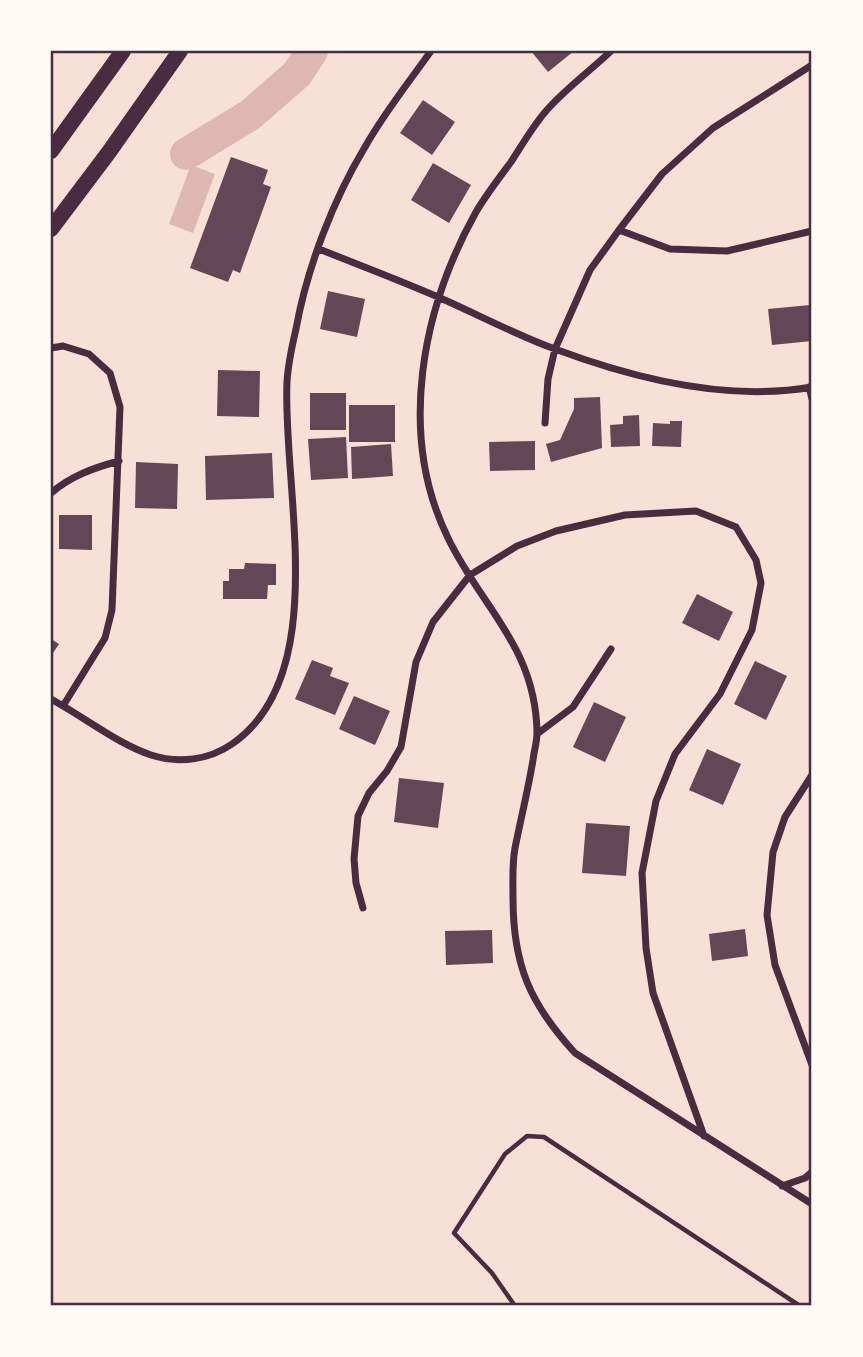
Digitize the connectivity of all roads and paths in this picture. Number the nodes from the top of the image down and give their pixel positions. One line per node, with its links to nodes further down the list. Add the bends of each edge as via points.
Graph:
1 (123, 51): 6 (highway)
2 (180, 51): 7 (highway)
3 (431, 51): 10 (street, via 365,146)
4 (611, 51): 11 (street, via 546,111 476,212)
5 (812, 65): 8 (street, via 713,128 662,174)
6 (51, 151)
7 (51, 229)
8 (619, 230): 9 (street, via 670,249 727,251); 13 (street, via 590,270)
9 (812, 230)
10 (319, 249): 11 (street); 22 (street, via 298,319 287,381 295,613 282,678 265,712 244,736 222,751 175,761 131,746)
11 (437, 296): 13 (street); 19 (street, via 420,386 421,433 435,506)
12 (51, 348): 17 (street, via 63,346 89,354 110,373 120,407)
13 (555, 349): 14 (street, via 693,386 777,391); 16 (street)
14 (811, 387): 15 (street)
15 (812, 399)
16 (545, 423)
17 (119, 461): 18 (street, via 69,479); 22 (street, via 111,610 105,638)
18 (51, 493)
19 (470, 575): 23 (street, via 523,661); 25 (street, via 433,622 416,662 401,747 358,816 354,859); 27 (street, via 517,546 556,531 649,513 696,511 736,527 756,560 761,583 752,630 720,694 675,754 656,801 642,873 653,993)
20 (611, 649): 23 (street, via 573,707)
21 (51, 699): 22 (street)
22 (63, 706)
23 (537, 734): 27 (street, via 513,877 520,967 551,1027 575,1053)
24 (812, 775): 26 (street, via 785,817 773,852 767,915 775,965)
25 (363, 908)
26 (812, 1065)
27 (704, 1136): 29 (street)
28 (812, 1172): 29 (street)
29 (782, 1186): 30 (street)
30 (812, 1204)
31 (514, 1306): 32 (lane, via 492,1273 454,1233 505,1154 527,1136 544,1137)
32 (800, 1306)

